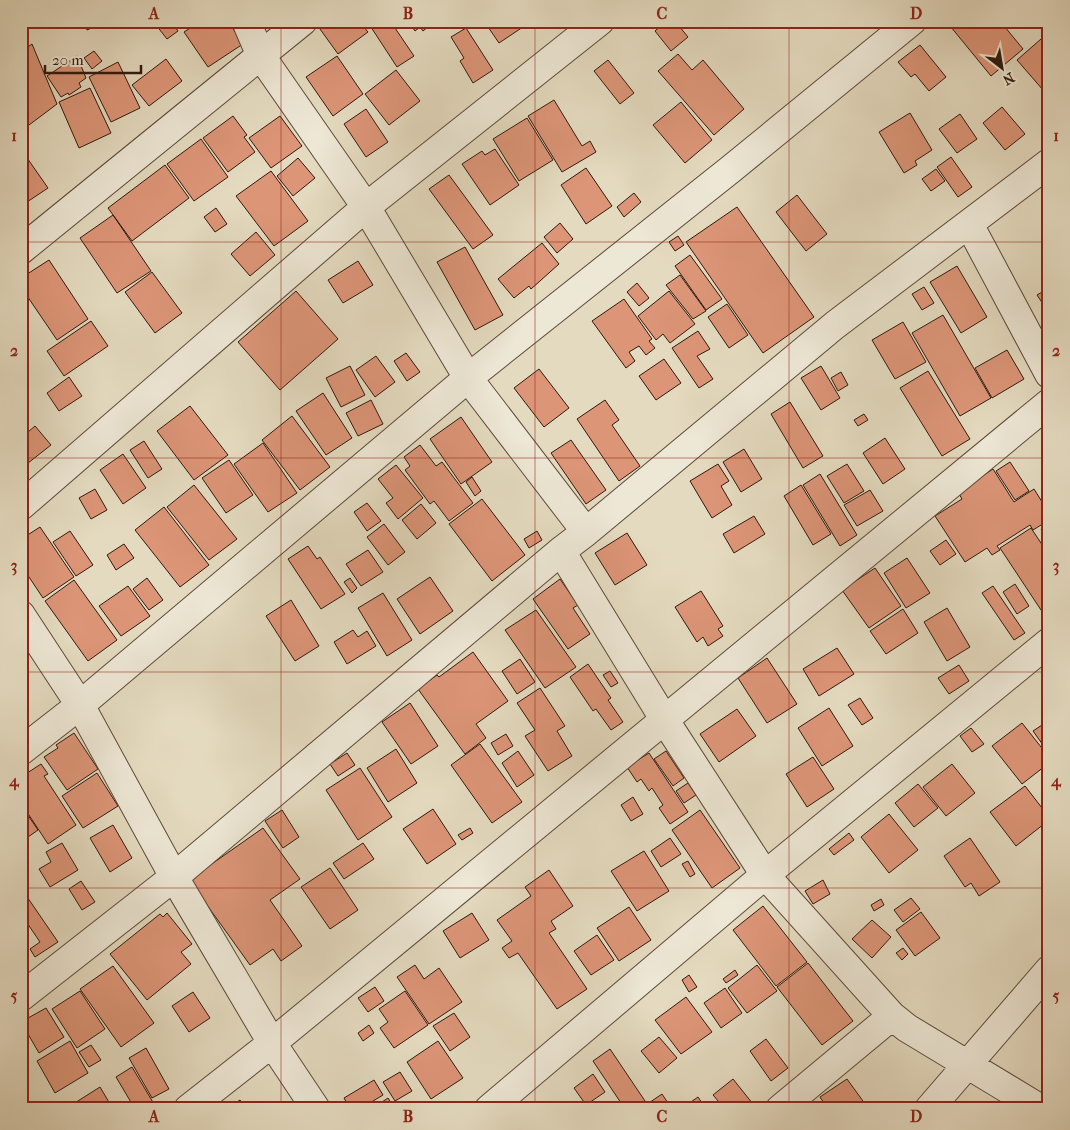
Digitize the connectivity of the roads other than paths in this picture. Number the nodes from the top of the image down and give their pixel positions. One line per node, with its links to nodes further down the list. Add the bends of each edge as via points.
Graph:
1 (246, 21): 5 (street)
2 (303, 21): 5 (street)
3 (600, 21): 7 (street)
4 (912, 21): 11 (street)
5 (262, 56): 7 (street); 9 (street)
6 (1049, 164): 8 (street)
7 (366, 207): 11 (street); 13 (street)
8 (969, 224): 10 (street); 14 (street, via 835,325)
9 (21, 250)
10 (1049, 374)
11 (468, 378): 14 (street); 18 (street)
12 (1049, 403): 19 (street)
13 (21, 506)
14 (586, 532): 15 (street)
15 (561, 550): 19 (street); 22 (street)
16 (21, 615): 18 (street)
17 (1049, 642): 21 (street)
18 (80, 705): 20 (street); 22 (street)
19 (664, 719): 21 (street); 26 (street)
20 (21, 752)
21 (765, 875): 25 (street); 30 (street)
22 (174, 877): 24 (street); 26 (street)
23 (1049, 970): 27 (street)
24 (21, 997)
25 (892, 1016): 27 (street); 31 (street)
26 (272, 1043): 28 (street); 29 (street)
27 (966, 1064): 32 (street); 33 (street)
28 (188, 1109)
29 (316, 1109)
30 (489, 1109)
31 (780, 1109)
32 (929, 1109)
33 (1041, 1109)

